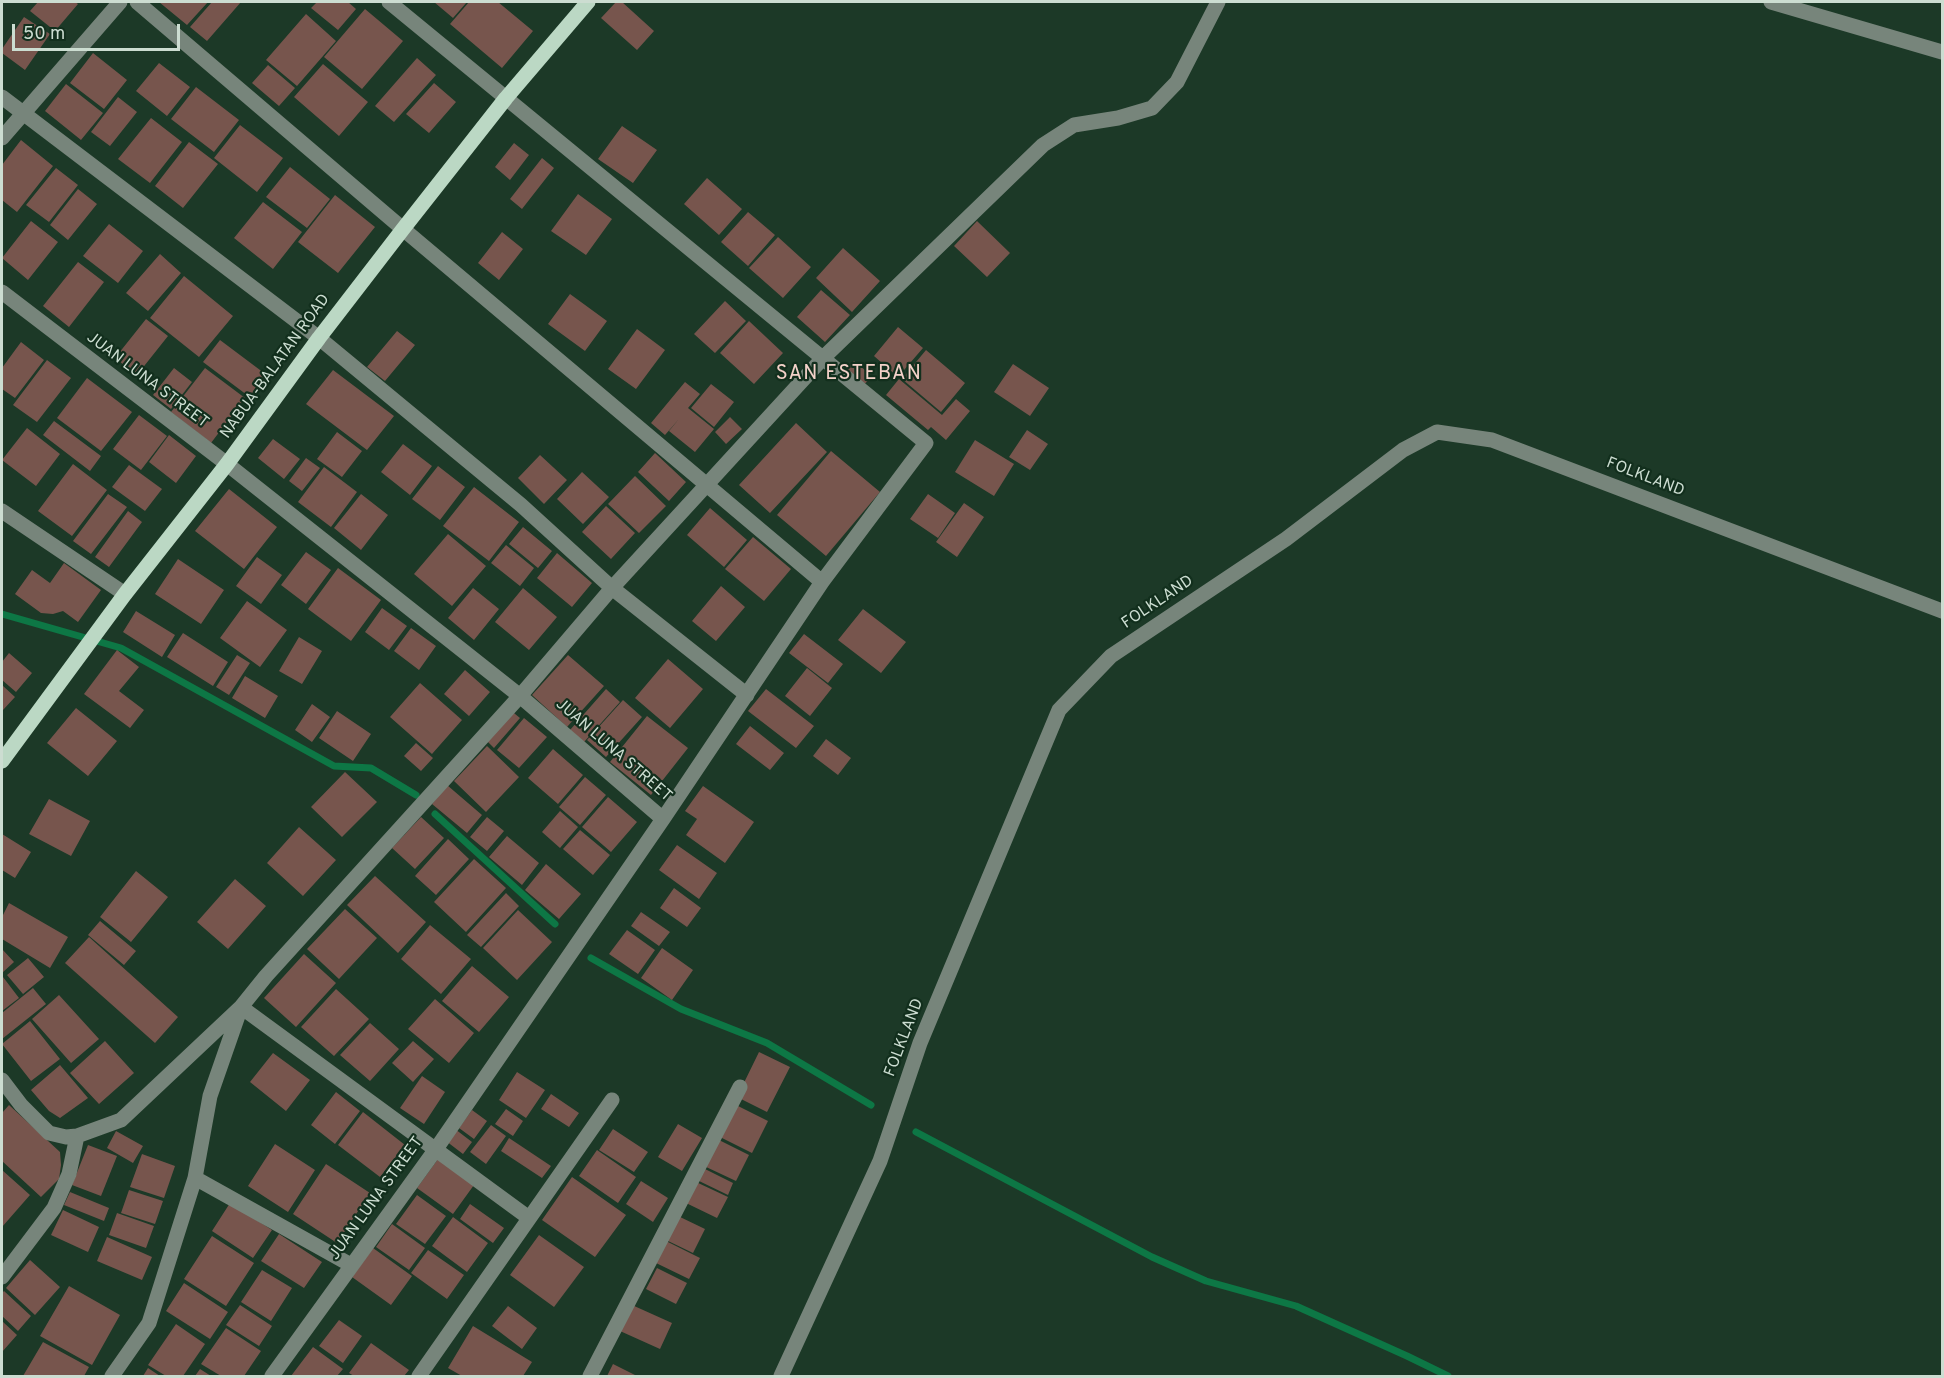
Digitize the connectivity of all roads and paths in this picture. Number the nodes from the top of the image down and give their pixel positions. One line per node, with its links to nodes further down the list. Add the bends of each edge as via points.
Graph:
1 (120, 2): 10 (street)
2 (137, 2): 12 (street)
3 (388, 2): 9 (street)
4 (588, 2): 9 (main road, NABUA-BALATAN ROAD)
5 (1218, 2): 15 (street, via 1177,82 1152,108 1074,125 1043,145)
6 (1771, 2): 7 (street)
7 (1942, 52)
8 (2, 98): 10 (street)
9 (506, 98): 12 (main road, NABUA-BALATAN ROAD); 15 (street)
10 (23, 113): 11 (street); 14 (street)
11 (2, 138)
12 (403, 229): 14 (main road, NABUA-BALATAN ROAD); 17 (street)
13 (2, 292): 16 (street, JUAN LUNA STREET)
14 (319, 338): 16 (main road, NABUA-BALATAN ROAD); 20 (street, via 521,505)
15 (824, 358): 17 (street); 19 (street, via 926,443)
16 (227, 464): 21 (main road, NABUA-BALATAN ROAD); 24 (street, JUAN LUNA STREET)
17 (706, 486): 19 (street); 20 (street)
18 (2, 511): 21 (street)
19 (822, 582): 23 (street)
20 (612, 588): 23 (street); 24 (street)
21 (125, 594): 25 (main road, NABUA-BALATAN ROAD)
22 (1942, 611): 41 (street, FOLKLAND, via 1492,440 1437,432 1403,450 1286,539 1111,657 1059,710 920,1043 880,1161)
23 (747, 695): 26 (street)
24 (520, 696): 26 (street, JUAN LUNA STREET); 27 (street)
25 (2, 760)
26 (663, 819): 32 (street, JUAN LUNA STREET)
27 (241, 1007): 31 (street, via 122,1120); 32 (street); 33 (street, via 210,1096)
28 (2, 1080): 31 (street, via 49,1133)
29 (740, 1087): 40 (street)
30 (612, 1100): 34 (street)
31 (77, 1136): 36 (street, via 69,1174 54,1208)
32 (436, 1149): 34 (street); 35 (street, JUAN LUNA STREET)
33 (195, 1178): 35 (street); 37 (street, via 149,1323)
34 (529, 1218): 39 (street)
35 (351, 1265): 38 (street, JUAN LUNA STREET)
36 (2, 1277)
37 (112, 1377)
38 (272, 1377)
39 (418, 1377)
40 (590, 1377)
41 (781, 1377)

